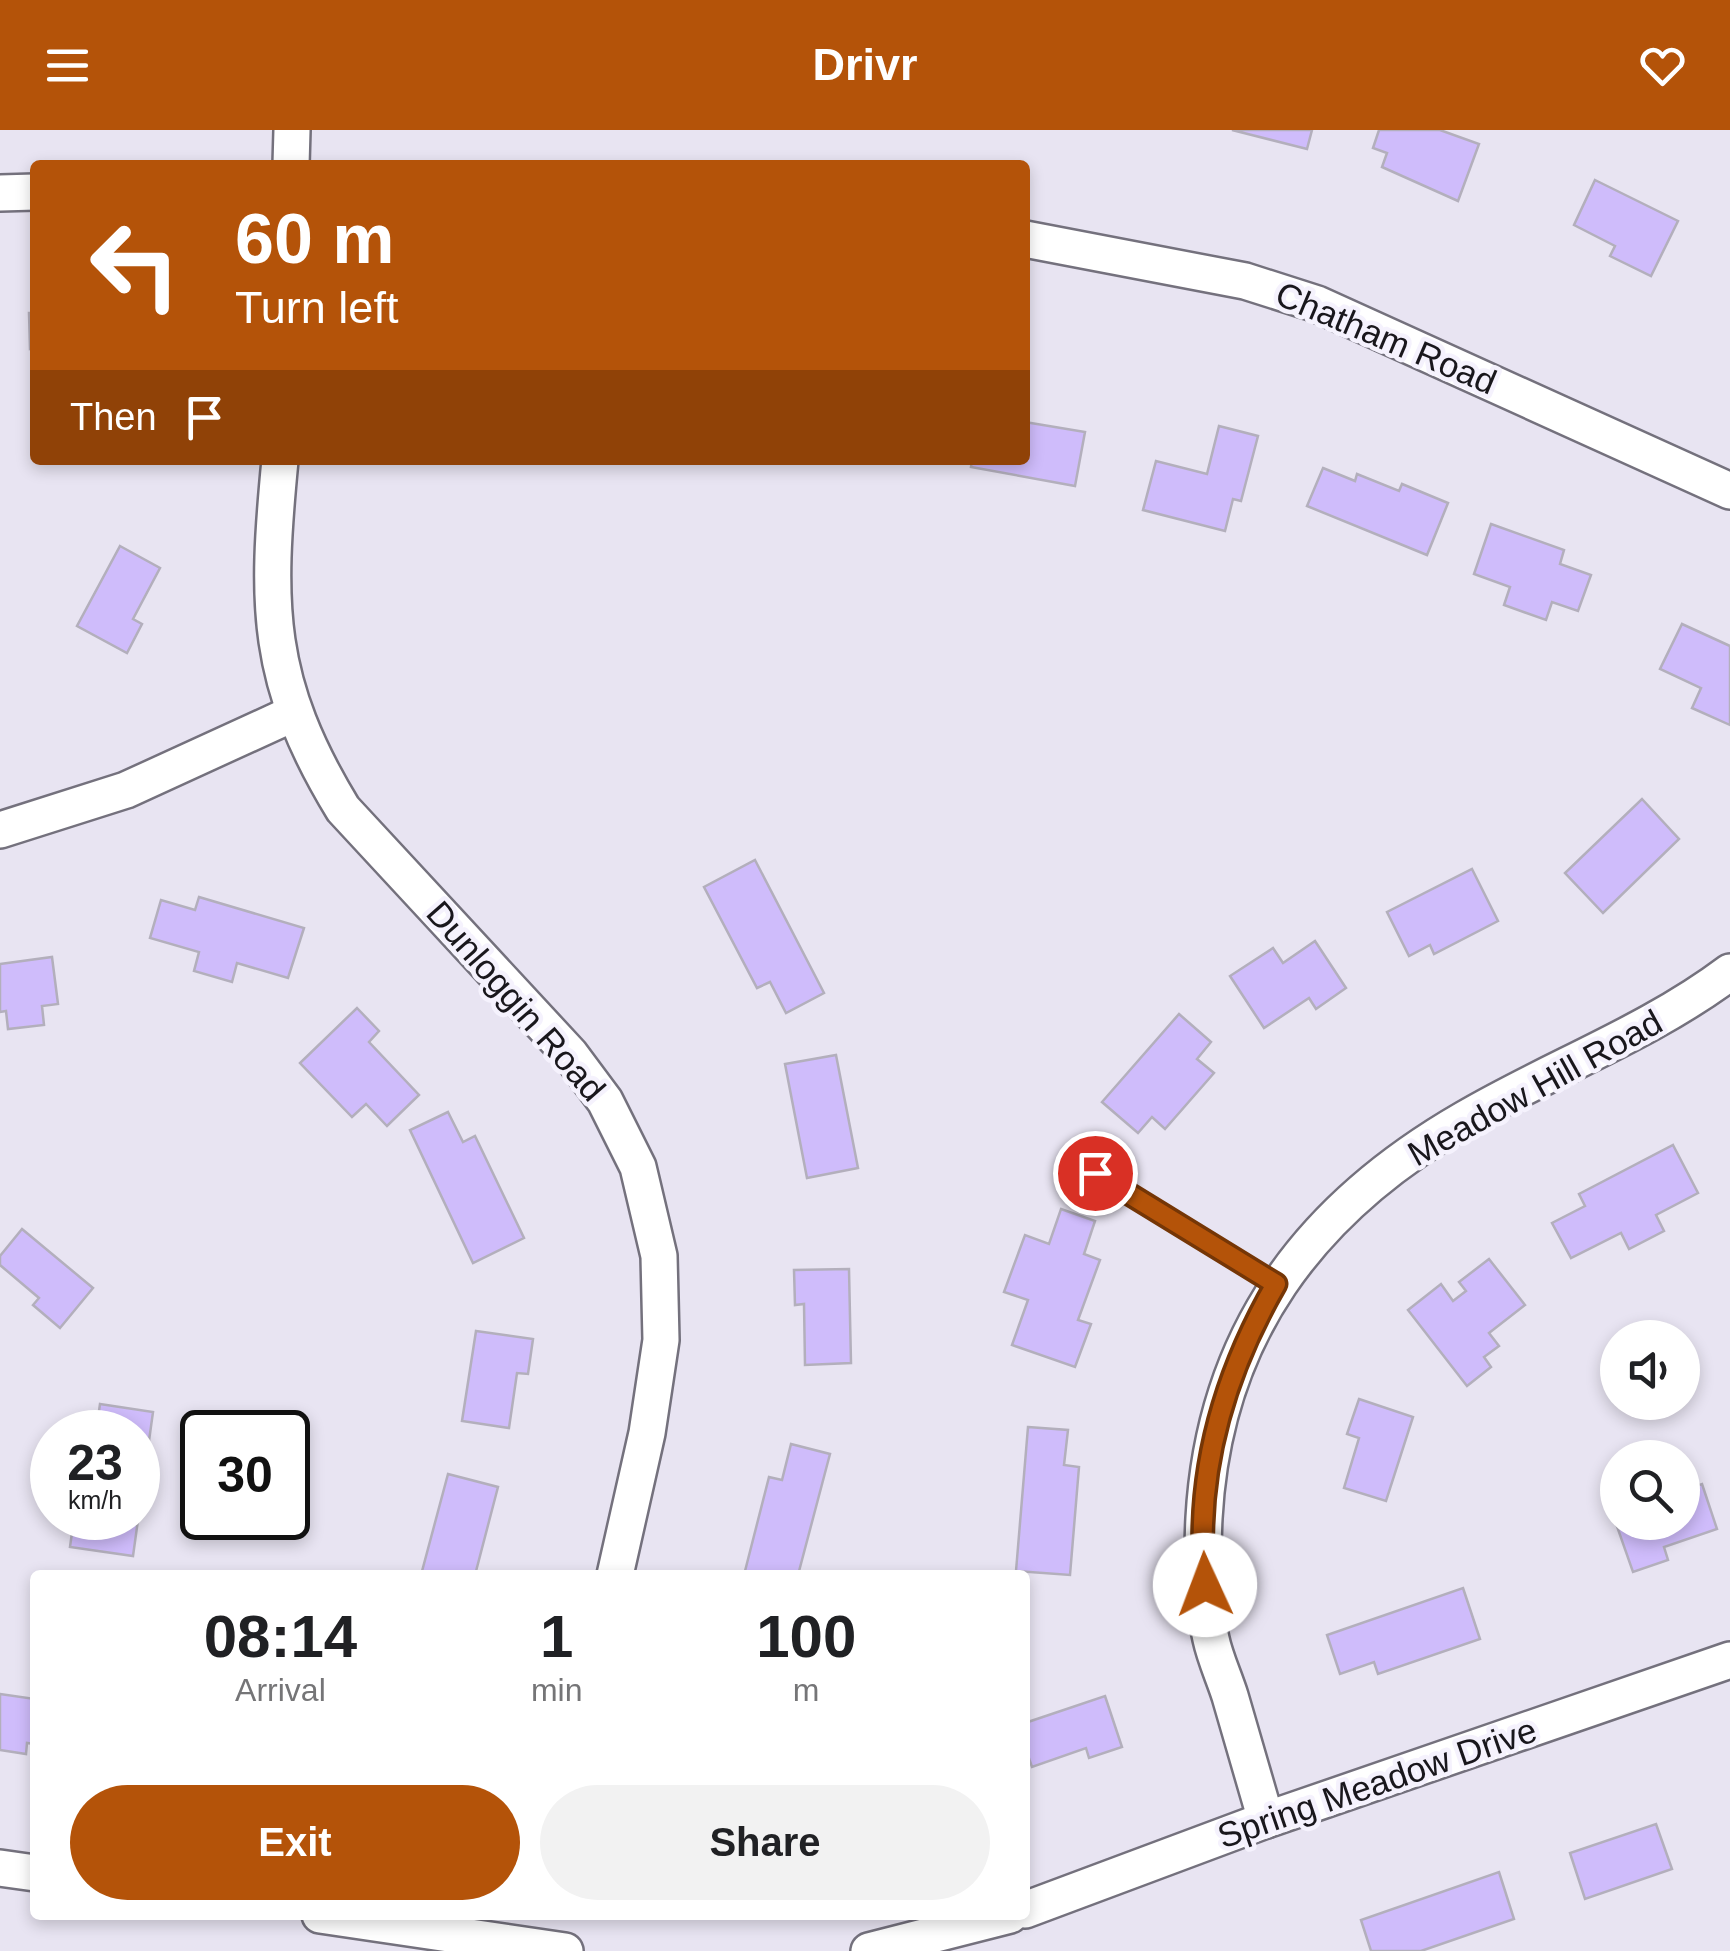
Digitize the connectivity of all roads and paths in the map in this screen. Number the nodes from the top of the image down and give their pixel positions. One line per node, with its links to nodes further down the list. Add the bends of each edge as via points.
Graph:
1 (292, 130): 2 (street)
2 (291, 160)
3 (30, 192): 4 (street)
4 (0, 193)
5 (1030, 239): 7 (street, Chatham Road, via 1245,281 1317,304)
6 (280, 465): 8 (street, Dunloggin Road, via 272,594)
7 (1730, 492)
8 (292, 714): 9 (street, via 126,790); 13 (street, Dunloggin Road, via 343,809 570,1054 605,1101 638,1168 659,1256 661,1340)
9 (0, 830)
10 (1730, 972): 12 (street, Meadow Hill Road, via 1695,998 1464,1119 1401,1162 1335,1214)
11 (1085, 1167): 12 (lane)
12 (1276, 1284): 15 (street, Meadow Hill Road, via 1245,1338 1221,1402 1206,1476 1202,1555 1210,1639)
13 (617, 1570)
14 (1730, 1660): 15 (street, Spring Meadow Drive)
15 (1266, 1820): 18 (street, Spring Meadow Drive)
16 (0, 1868): 17 (street)
17 (30, 1872)
18 (1030, 1908)
19 (364, 1920): 21 (street)
20 (990, 1920): 22 (street)
21 (548, 1941)
22 (869, 1951)

